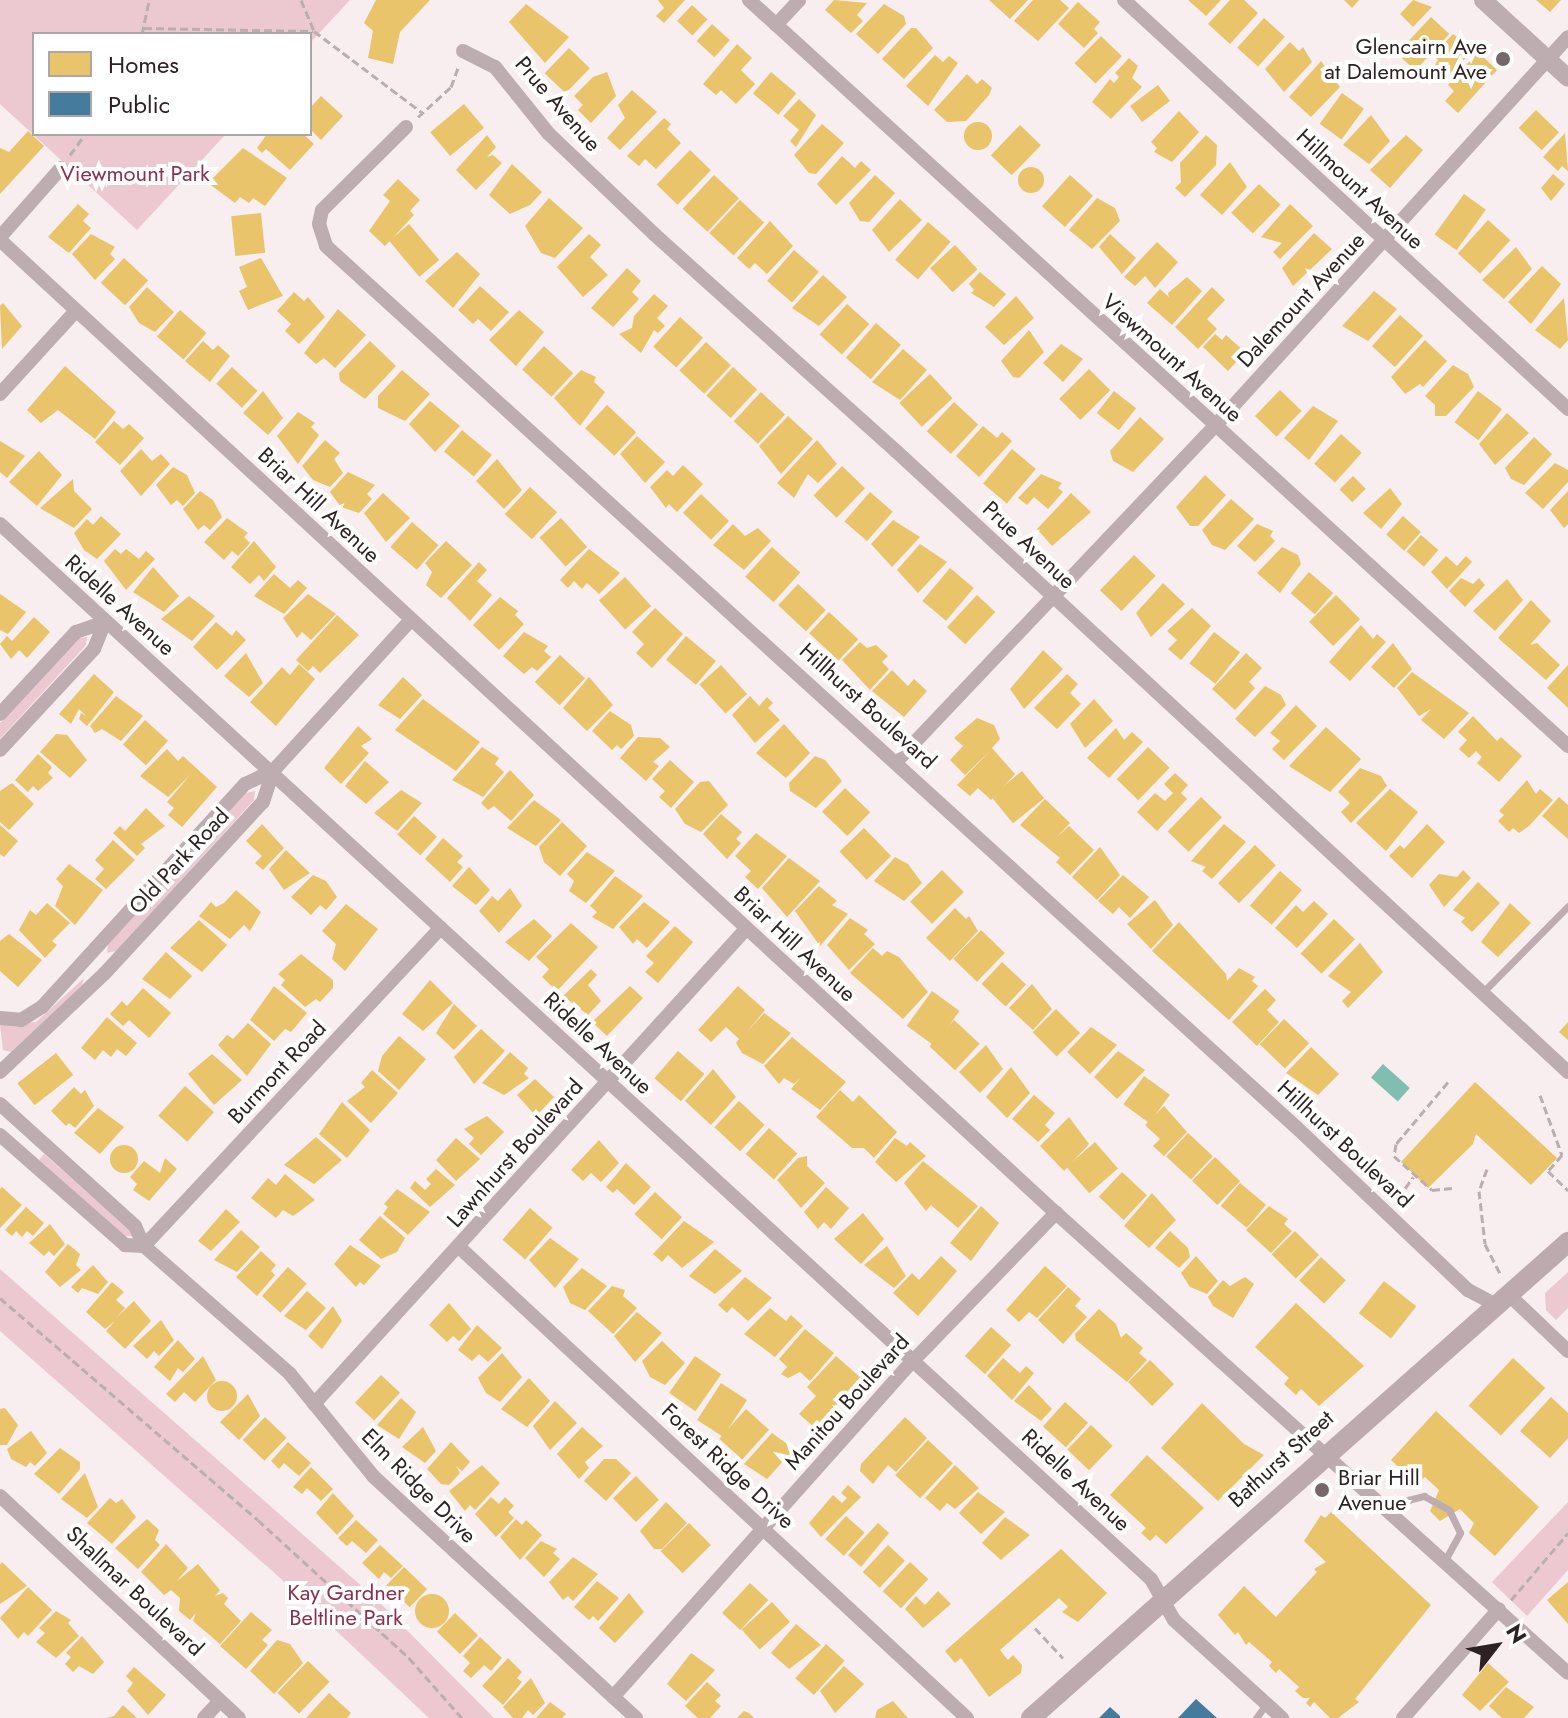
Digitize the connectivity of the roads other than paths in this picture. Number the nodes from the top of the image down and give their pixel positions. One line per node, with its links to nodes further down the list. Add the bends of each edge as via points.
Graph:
1 (749, 0): 5 (street, Viewmount Avenue)
2 (799, 0): 5 (street)
3 (1124, 0): 13 (street, Hillmount Avenue)
4 (1483, 0): 8 (street)
5 (776, 25): 17 (street, Viewmount Avenue)
6 (1568, 37): 8 (street, Dalemount Avenue)
7 (463, 51): 19 (street, Prue Avenue, via 495,67 558,144)
8 (1548, 60): 9 (street); 13 (street, Dalemount Avenue)
9 (1568, 78)
10 (406, 127): 25 (street, Hillhurst Boulevard, via 322,210 319,224 326,246)
11 (61, 168): 12 (street)
12 (0, 238): 14 (street, Briar Hill Avenue)
13 (1385, 242): 16 (street, Hillmount Avenue); 17 (street, Dalemount Avenue)
14 (75, 312): 15 (street); 20 (street, Briar Hill Avenue)
15 (0, 394)
16 (1568, 409)
17 (1215, 426): 19 (street, Dalemount Avenue); 23 (street, Viewmount Avenue)
18 (0, 524): 21 (street, Ridelle Avenue)
19 (1051, 597): 25 (street, Dalemount Avenue); 32 (street, Prue Avenue)
20 (410, 621): 26 (street, Old Park Road); 29 (street, Briar Hill Avenue)
21 (105, 622): 22 (street, via 76,632); 24 (street, via 94,649); 26 (street, Ridelle Avenue)
22 (0, 714)
23 (1568, 746)
24 (0, 750)
25 (896, 762): 45 (street, Hillhurst Boulevard, via 1468,1290)
26 (273, 771): 28 (street, Ridelle Avenue); 30 (street, Old Park Road, via 245,784); 31 (street, Old Park Road, via 263,802)
27 (1568, 906): 32 (lane)
28 (441, 928): 36 (street, Ridelle Avenue); 43 (street, Burmont Road)
29 (746, 929): 36 (street, Lawnhurst Boulevard); 41 (street, Briar Hill Avenue)
30 (87, 957): 31 (street); 33 (street, Old Park Road, via 33,1014 21,1020)
31 (105, 973): 34 (street, Old Park Road)
32 (1481, 994): 35 (street, Prue Avenue)
33 (0, 1018)
34 (0, 1072)
35 (1568, 1072)
36 (608, 1082): 44 (street, Lawnhurst Boulevard); 47 (street, Ridelle Avenue)
37 (0, 1104): 39 (street, Elm Ridge Drive)
38 (0, 1135): 40 (street, Elm Ridge Drive)
39 (46, 1146): 40 (street); 43 (street, Elm Ridge Drive, via 135,1226)
40 (32, 1161): 43 (street, Elm Ridge Drive, via 125,1245)
41 (1056, 1213): 47 (street, Manitou Boulevard); 49 (street, Briar Hill Avenue)
42 (1568, 1242): 45 (main road, Bathurst Street)
43 (144, 1246): 48 (street, Elm Ridge Drive, via 290,1374)
44 (459, 1247): 48 (street, Lawnhurst Boulevard); 52 (street, Forest Ridge Drive)
45 (1500, 1290): 46 (street, Hillhurst Boulevard); 49 (main road, Bathurst Street)
46 (1568, 1351)
47 (911, 1363): 52 (street, Manitou Boulevard); 54 (street, Ridelle Avenue, via 1151,1579)
48 (314, 1404): 57 (street, Elm Ridge Drive, via 374,1477)
49 (1325, 1453): 51 (street, Briar Hill Avenue); 54 (main road, Bathurst Street)
50 (0, 1496): 58 (street, Shallmar Boulevard)
51 (1391, 1512): 53 (street, Briar Hill Avenue); 53 (lane, via 1404,1501 1424,1496 1449,1510 1460,1533)
52 (762, 1528): 57 (street, Manitou Boulevard); 63 (street, Forest Ridge Drive)
53 (1445, 1560): 55 (street, Briar Hill Avenue)
54 (1162, 1597): 59 (street, Ridelle Avenue, via 1179,1625); 64 (main road, Bathurst Street)
55 (1504, 1605): 56 (street, Briar Hill Avenue); 67 (street)
56 (1568, 1673)
57 (613, 1697): 62 (street, Elm Ridge Drive)
58 (220, 1701): 60 (street); 61 (street, Shallmar Boulevard)
59 (1266, 1704): 65 (lane); 66 (street, Ridelle Avenue)
60 (204, 1718)
61 (239, 1718)
62 (636, 1718)
63 (967, 1718)
64 (1031, 1718)
65 (1256, 1718)
66 (1282, 1718)
67 (1403, 1718)

